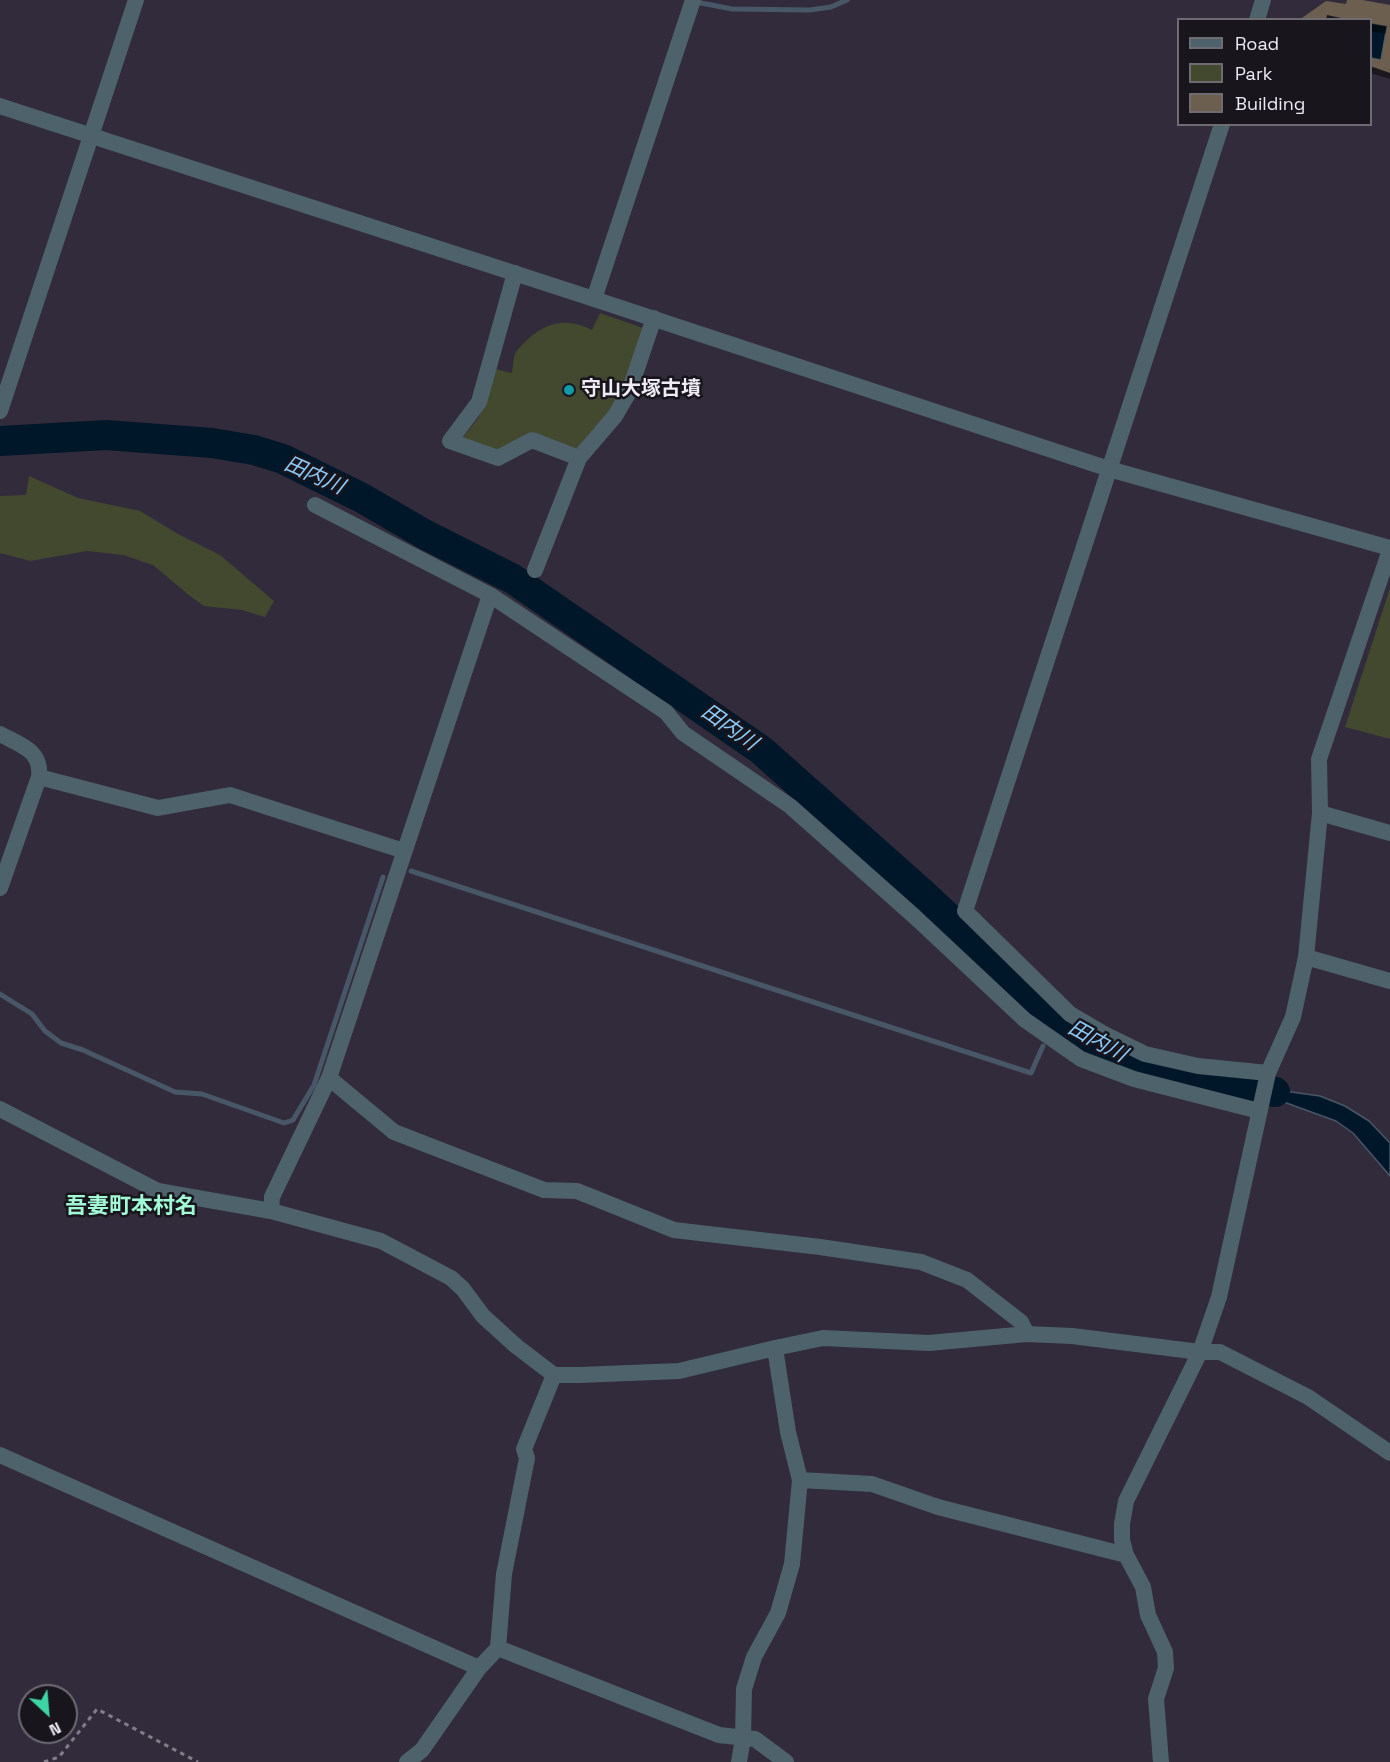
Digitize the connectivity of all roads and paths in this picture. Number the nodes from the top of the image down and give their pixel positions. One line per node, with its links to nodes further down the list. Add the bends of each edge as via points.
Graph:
1 (136, 0): 7 (street)
2 (1263, 0): 4 (street)
3 (692, 2): 9 (street)
4 (1258, 18)
5 (0, 106): 7 (street)
6 (1221, 126): 13 (street)
7 (92, 136): 8 (street); 11 (street)
8 (515, 273): 9 (street); 12 (street, via 479,402 450,441 498,458 532,440)
9 (594, 299): 10 (street)
10 (654, 318): 12 (street, via 629,392 615,416); 13 (street)
11 (0, 411)
12 (579, 458): 16 (street)
13 (1109, 469): 15 (street); 26 (street, via 965,911 1070,1014 1104,1034 1145,1054)
14 (315, 505): 17 (street)
15 (1390, 549): 20 (street, via 1319,759)
16 (535, 570)
17 (490, 595): 22 (street); 28 (street, via 666,712 683,733 790,806 1025,1020 1081,1059 1134,1079)
18 (0, 734): 19 (street, via 33,753 38,760)
19 (39, 777): 22 (street, via 158,808 230,795); 23 (street)
20 (1320, 813): 21 (street); 24 (street)
21 (1390, 833)
22 (404, 851): 27 (street)
23 (0, 888)
24 (1306, 957): 25 (street); 26 (street, via 1293,1017)
25 (1390, 981)
26 (1268, 1076): 28 (street)
27 (329, 1078): 30 (street, via 272,1197); 31 (street, via 393,1132 544,1190 577,1191 674,1230 921,1262 967,1280 1022,1322)
28 (1260, 1107): 33 (street, via 1219,1297)
29 (0, 1109): 30 (street, via 158,1191)
30 (271, 1211): 34 (street, via 381,1241 451,1278 483,1316)
31 (1027, 1334): 32 (street, via 929,1343 823,1338); 33 (street)
32 (775, 1348): 34 (street, via 679,1371); 37 (street)
33 (1200, 1352): 35 (street, via 1220,1352 1308,1397); 38 (street, via 1126,1501 1122,1524)
34 (555, 1375): 39 (street, via 525,1449 527,1458 504,1574)
35 (1390, 1453)
36 (0, 1455): 40 (street)
37 (800, 1480): 38 (street, via 873,1484 938,1507); 41 (street, via 792,1564 778,1613 754,1657 744,1689)
38 (1126, 1555): 47 (street, via 1143,1587 1148,1615 1166,1652 1166,1668 1156,1699)
39 (498, 1648): 40 (street); 41 (street, via 719,1735)
40 (478, 1668): 44 (street, via 422,1750)
41 (743, 1738): 45 (street); 46 (street, via 755,1739)
42 (44, 1762): 43 (path, via 59,1757 97,1709)
43 (198, 1762)
44 (407, 1762)
45 (739, 1762)
46 (786, 1762)
47 (1161, 1762)

